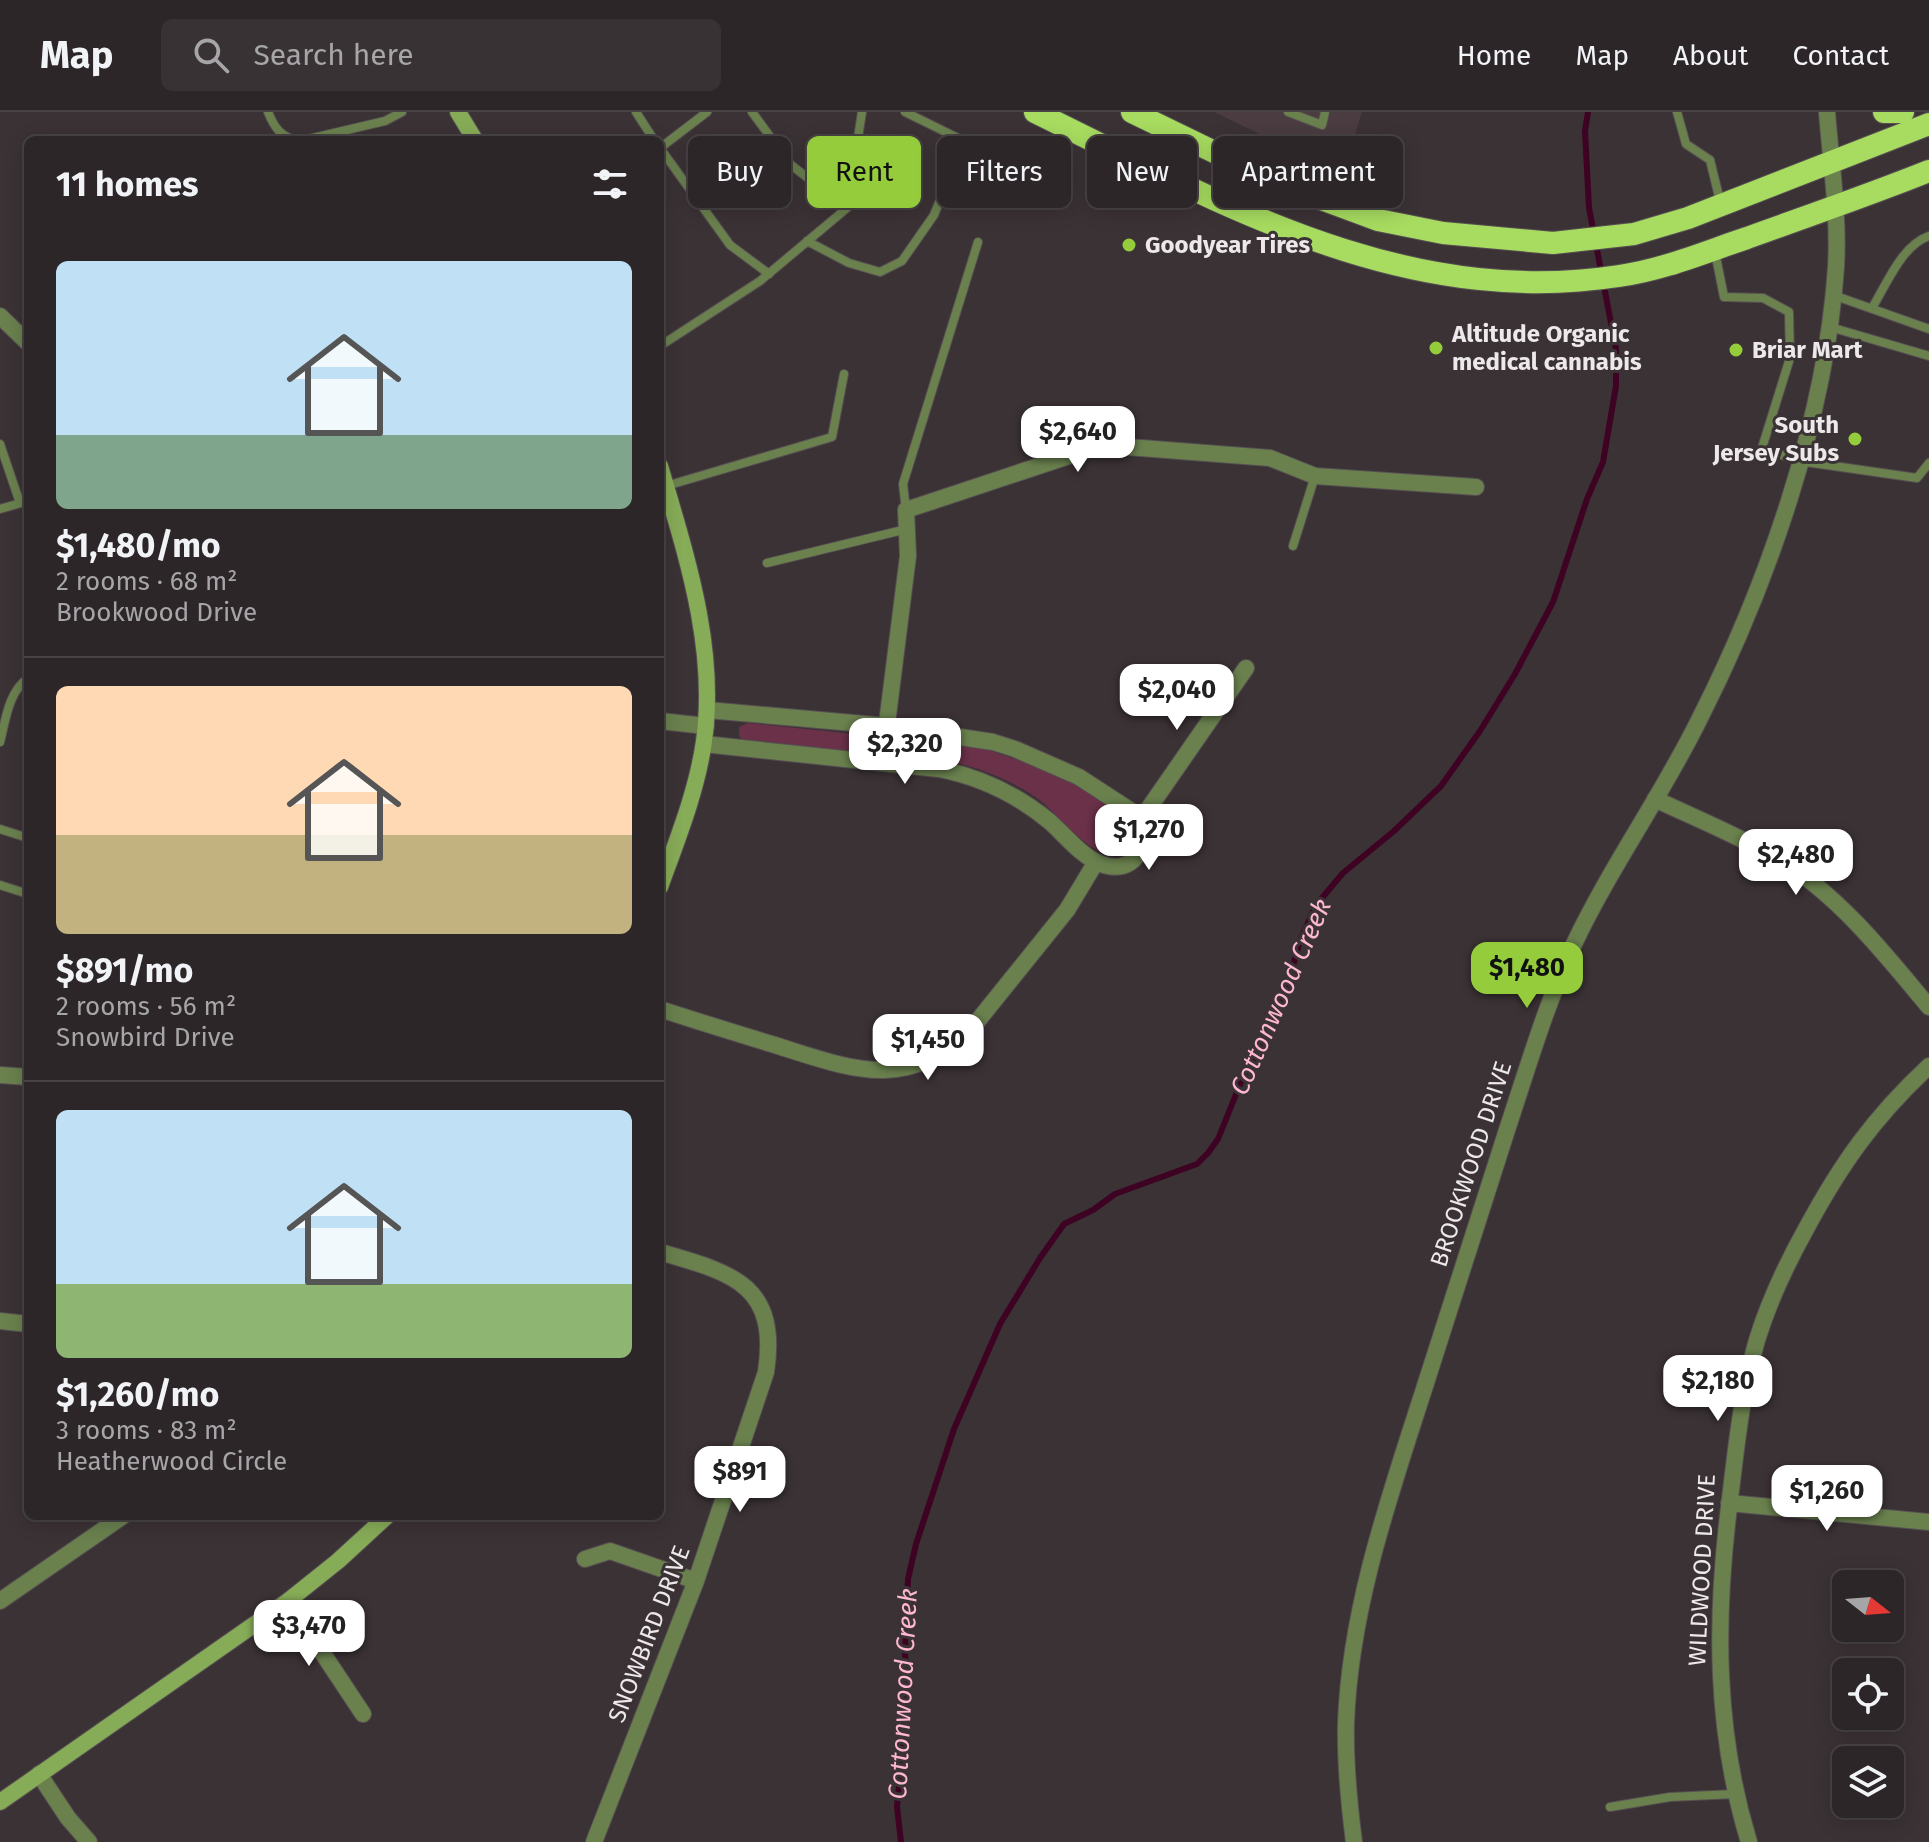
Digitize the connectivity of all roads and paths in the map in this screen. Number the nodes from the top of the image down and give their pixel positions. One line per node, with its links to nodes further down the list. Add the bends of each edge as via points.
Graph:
1 (268, 112): 18 (lane)
2 (402, 112): 19 (lane)
3 (458, 112): 20 (main road)
4 (636, 112): 21 (lane)
5 (707, 112): 23 (lane)
6 (752, 112): 27 (lane, via 791,165)
7 (862, 112): 22 (lane)
8 (905, 112): 32 (lane, via 964,141 934,215 902,261 880,272)
9 (1035, 112): 34 (highway, via 1211,198 1336,250 1414,270 1547,282 1620,276)
10 (1132, 112): 28 (highway, via 1278,183 1378,220 1443,233 1553,243 1634,234)
11 (1288, 112): 12 (lane, via 1322,125)
12 (1325, 112)
13 (1677, 112): 28 (lane, via 1686,144 1710,160)
14 (1827, 112): 25 (street, BROOKWOOD DRIVE)
15 (1884, 112): 16 (highway)
16 (1903, 112)
17 (1929, 124): 25 (highway)
18 (287, 136)
19 (321, 136)
20 (469, 136)
21 (651, 136)
22 (858, 136)
23 (664, 145)
24 (664, 154): 35 (lane, via 730,245)
25 (1831, 164): 28 (highway); 29 (street, BROOKWOOD DRIVE)
26 (1923, 175): 29 (highway)
27 (807, 177)
28 (1721, 206)
29 (1836, 206): 34 (highway); 36 (street, BROOKWOOD DRIVE)
30 (847, 208): 32 (lane)
31 (1929, 236): 37 (lane, via 1908,250)
32 (807, 241): 35 (lane)
33 (978, 242): 54 (lane, via 903,484)
34 (1708, 251): 46 (lane, via 1724,297 1763,298 1789,312 1790,358 1762,448)
35 (769, 274): 42 (lane)
36 (1833, 295): 37 (lane); 39 (street, BROOKWOOD DRIVE)
37 (1872, 308): 40 (lane)
38 (0, 316): 41 (street)
39 (1828, 326): 43 (lane); 46 (street, BROOKWOOD DRIVE)
40 (1929, 329)
41 (24, 339)
42 (664, 343)
43 (1929, 356)
44 (844, 374): 50 (lane, via 832,437)
45 (0, 444): 52 (lane)
46 (1799, 461): 47 (lane, via 1917,478); 66 (street, BROOKWOOD DRIVE, via 1732,651)
47 (1929, 463)
48 (1315, 476): 51 (street); 54 (street, via 1270,458 1102,445); 56 (lane)
49 (664, 479): 50 (main road)
50 (666, 486): 60 (main road, via 702,623)
51 (1476, 487)
52 (24, 502): 53 (lane)
53 (0, 509)
54 (906, 510): 55 (street)
55 (907, 528): 57 (lane); 62 (street)
56 (1293, 546)
57 (767, 563)
58 (1246, 668): 67 (street)
59 (24, 681): 63 (lane, via 12,697)
60 (706, 718): 61 (street); 62 (street); 64 (main road)
61 (664, 721)
62 (887, 726): 65 (street); 67 (street, via 1015,749 1079,777)
63 (0, 742)
64 (704, 744): 65 (street); 71 (main road)
65 (882, 763): 70 (street, via 957,773 994,786 1034,809)
66 (1655, 799): 74 (street, via 1806,879 1856,921); 97 (street, BROOKWOOD DRIVE, via 1573,947 1533,1048 1403,1455 1363,1595 1353,1658 1346,1722)
67 (1142, 818): 70 (street, via 1145,837 1138,856 1116,866)
68 (0, 829): 69 (lane)
69 (24, 837)
70 (1096, 862): 75 (street, via 1067,910 972,1028 922,1063 882,1071 845,1067)
71 (664, 875)
72 (0, 885): 73 (lane)
73 (24, 893)
74 (1929, 1007)
75 (664, 1010)
76 (1929, 1066): 82 (street, WILDWOOD DRIVE, via 1863,1135 1782,1274 1757,1339 1733,1455)
77 (0, 1075): 78 (street)
78 (24, 1077)
79 (664, 1253): 87 (street, SNOWBIRD DRIVE, via 727,1275 765,1300 770,1348)
80 (0, 1321): 81 (street)
81 (24, 1324)
82 (1729, 1503): 85 (street); 92 (street, WILDWOOD DRIVE, via 1719,1678)
83 (117, 1520): 88 (street)
84 (383, 1520): 89 (main road)
85 (1929, 1522)
86 (585, 1559): 87 (street, via 610,1551)
87 (696, 1581): 96 (street, SNOWBIRD DRIVE)
88 (0, 1601)
89 (288, 1601): 90 (street); 91 (main road)
90 (363, 1714)
91 (39, 1774): 93 (main road); 95 (street)
92 (1735, 1794): 94 (lane); 98 (street, WILDWOOD DRIVE)
93 (0, 1802)
94 (1610, 1807)
95 (89, 1842)
96 (594, 1842)
97 (1354, 1842)
98 (1749, 1842)

